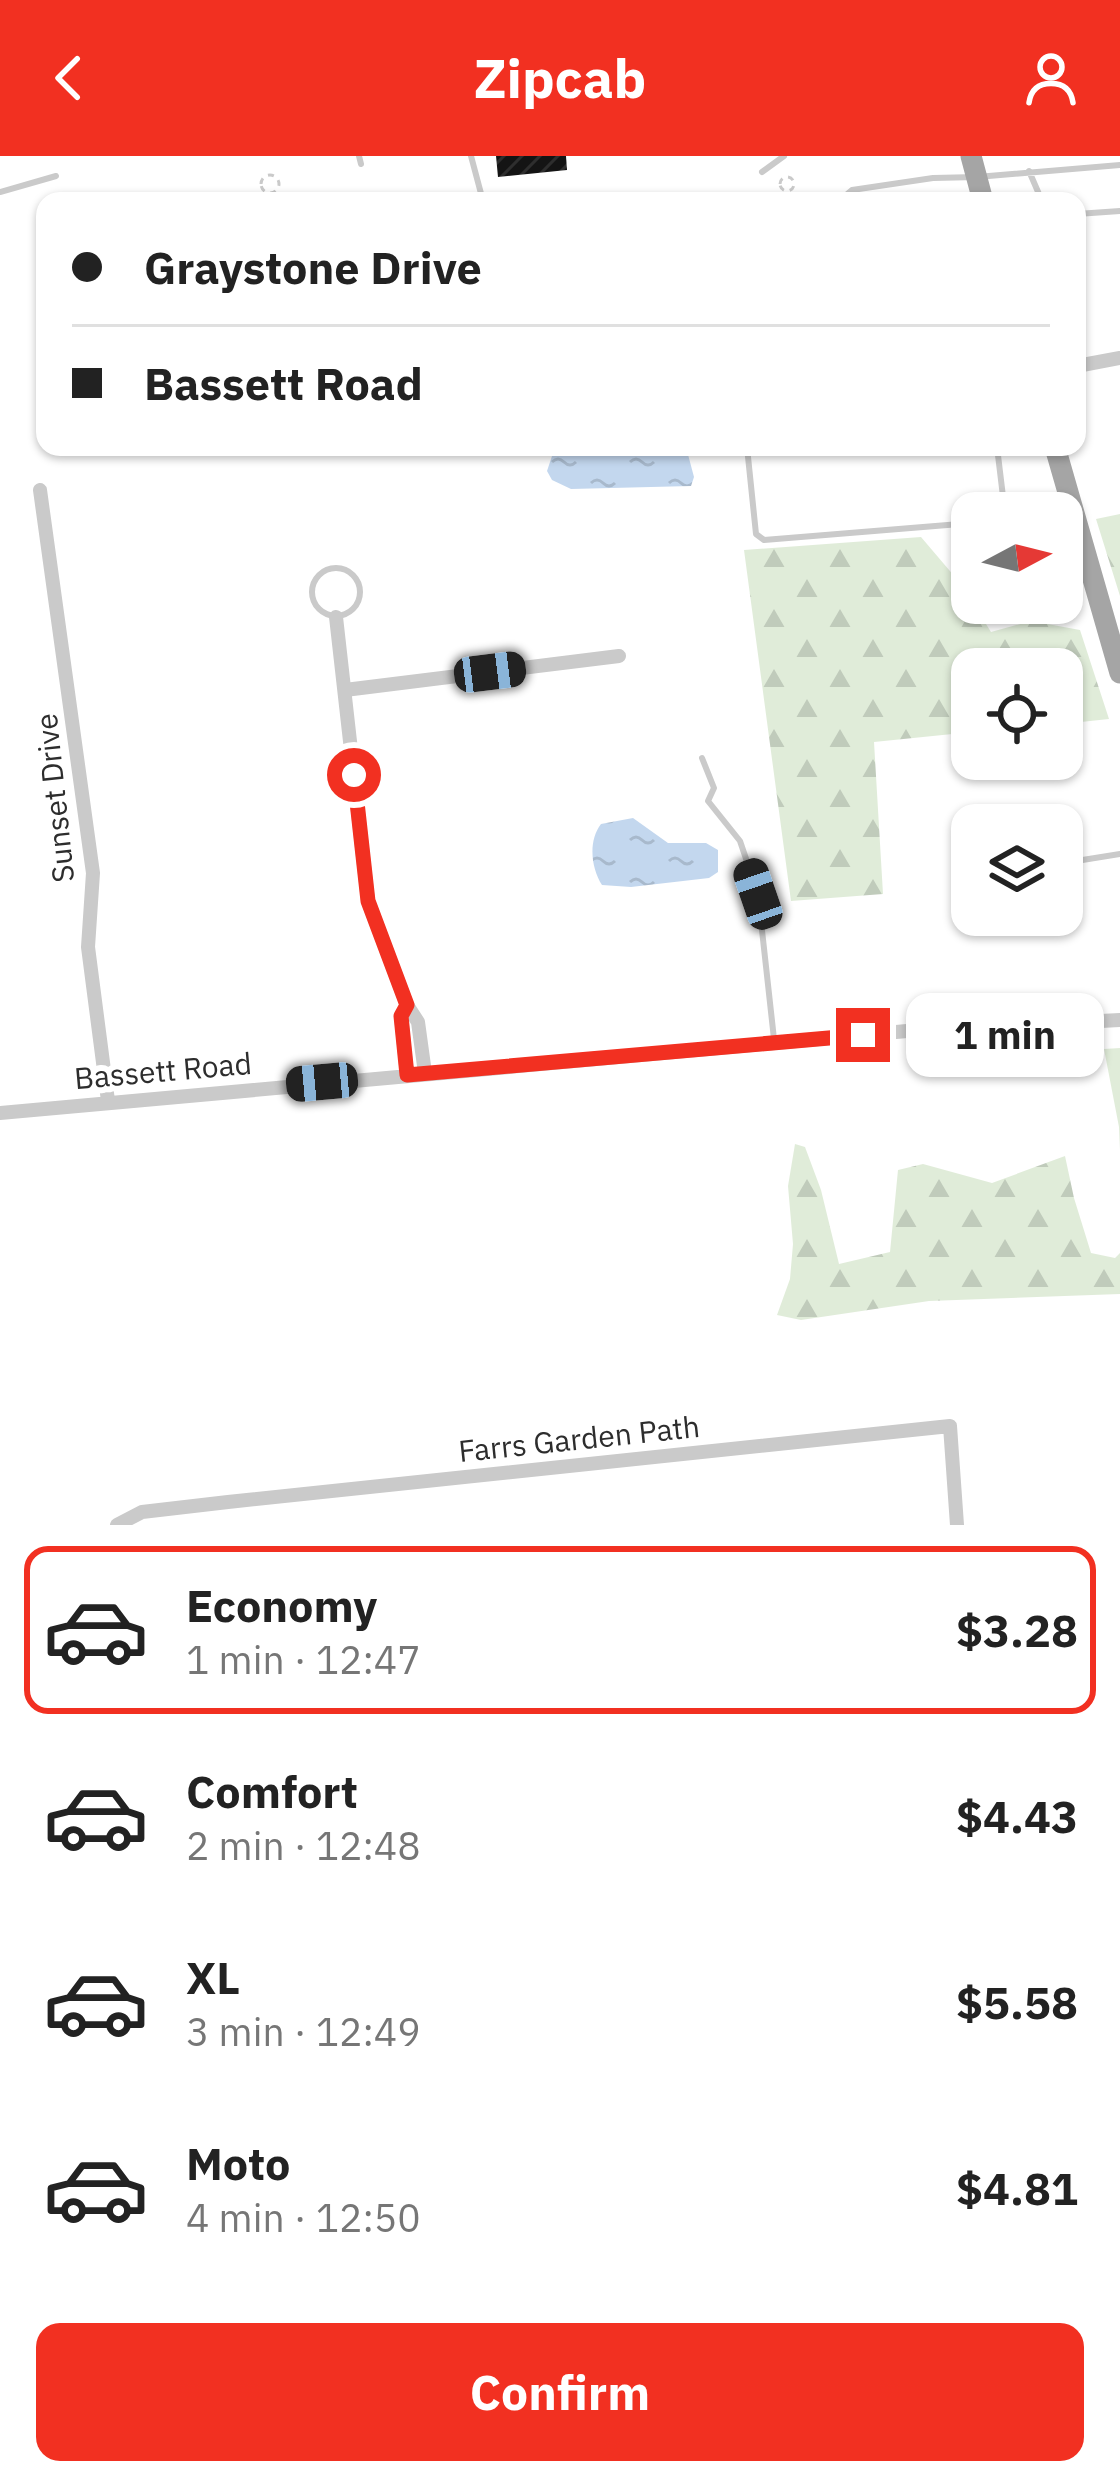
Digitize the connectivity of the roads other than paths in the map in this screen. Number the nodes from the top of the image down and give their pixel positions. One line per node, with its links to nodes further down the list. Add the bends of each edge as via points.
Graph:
1 (471, 156): 9 (lane)
2 (784, 156): 5 (lane)
3 (1120, 165): 6 (lane)
4 (974, 167): 6 (lane); 10 (lane)
5 (762, 172)
6 (1029, 172): 11 (lane)
7 (56, 176): 8 (lane)
8 (0, 192)
9 (481, 192)
10 (850, 192)
11 (1038, 192)
12 (1120, 211): 13 (lane)
13 (1086, 213)
14 (1120, 358): 15 (street)
15 (1086, 364)
16 (748, 456): 22 (lane, via 756,534 764,540)
17 (998, 456): 20 (lane)
18 (1056, 456): 21 (main road)
19 (40, 490): 36 (street, Sunset Drive, via 93,873 88,946)
20 (1003, 492)
21 (1063, 492)
22 (951, 525)
23 (1083, 561): 26 (main road)
24 (336, 617): 24 (lane, via 359,594 358,580 335,568 315,578 312,589 316,604); 27 (street)
25 (619, 656): 27 (street)
26 (1120, 673)
27 (345, 690): 31 (street, via 368,901)
28 (702, 758): 33 (lane, via 714,788 708,801 740,841 758,894)
29 (1120, 854): 30 (lane)
30 (1083, 860)
31 (407, 1005): 34 (street, via 418,1022); 35 (street)
32 (1120, 1020): 33 (street, Bassett Road)
33 (774, 1042): 34 (street, Bassett Road)
34 (425, 1073): 35 (street, Bassett Road)
35 (407, 1075): 36 (street, Bassett Road)
36 (108, 1101): 37 (street, Bassett Road)
37 (0, 1113)
38 (117, 1525): 39 (street, Farrs Garden Path, via 142,1512 206,1504 950,1426)
39 (957, 1525)

